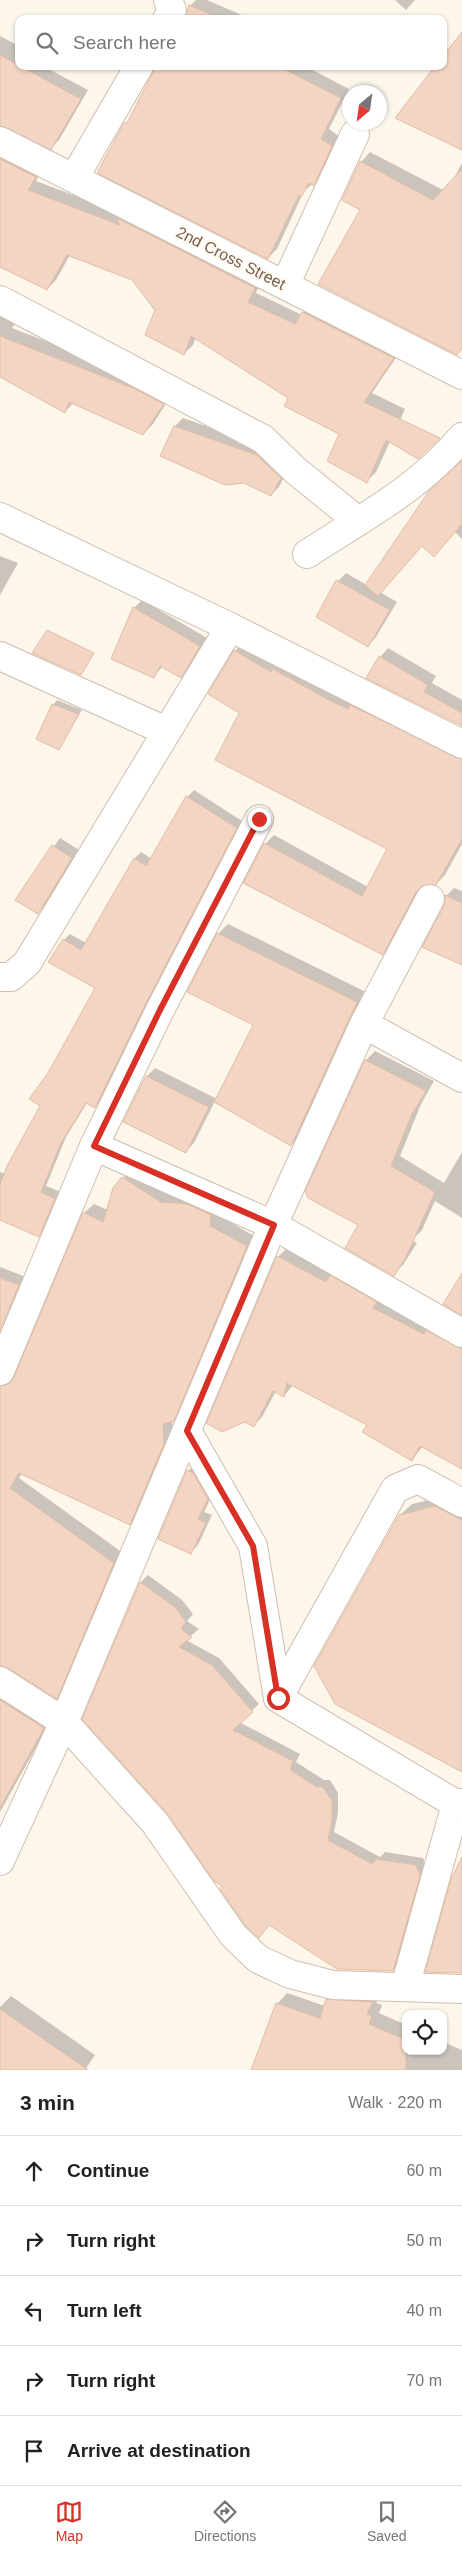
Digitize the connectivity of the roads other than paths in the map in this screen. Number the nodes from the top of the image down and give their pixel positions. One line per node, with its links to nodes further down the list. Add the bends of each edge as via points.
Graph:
1 (168, 0): 2 (street, via 172,10)
2 (169, 15)
3 (137, 70): 6 (street)
4 (355, 134): 7 (street)
5 (0, 140): 6 (street, 2nd Cross Street)
6 (74, 178): 7 (street, 2nd Cross Street)
7 (285, 285): 9 (street, 2nd Cross Street)
8 (0, 300): 12 (street, via 263,439 295,470)
9 (462, 375)
10 (462, 436): 12 (street, via 442,461 410,488)
11 (0, 517): 14 (street)
12 (358, 521): 13 (street)
13 (307, 554)
14 (230, 627): 16 (street); 17 (street)
15 (0, 656): 16 (street)
16 (166, 731): 20 (street, via 27,963 11,977)
17 (462, 744)
18 (259, 819): 23 (street)
19 (430, 899): 21 (street)
20 (0, 977)
21 (364, 1024): 22 (street); 24 (street)
22 (462, 1078)
23 (94, 1146): 24 (street); 26 (street)
24 (274, 1225): 25 (street); 27 (street)
25 (462, 1333)
26 (0, 1371)
27 (187, 1431): 30 (street, via 253,1546); 31 (street)
28 (462, 1503): 30 (street, via 418,1479 395,1489)
29 (0, 1681): 31 (street)
30 (278, 1698): 32 (street)
31 (64, 1722): 33 (street); 34 (street, via 155,1823 233,1935 258,1959 290,1974 333,1985)
32 (459, 1804): 34 (street)
33 (0, 1861)
34 (405, 1987): 35 (street)
35 (462, 1989)

